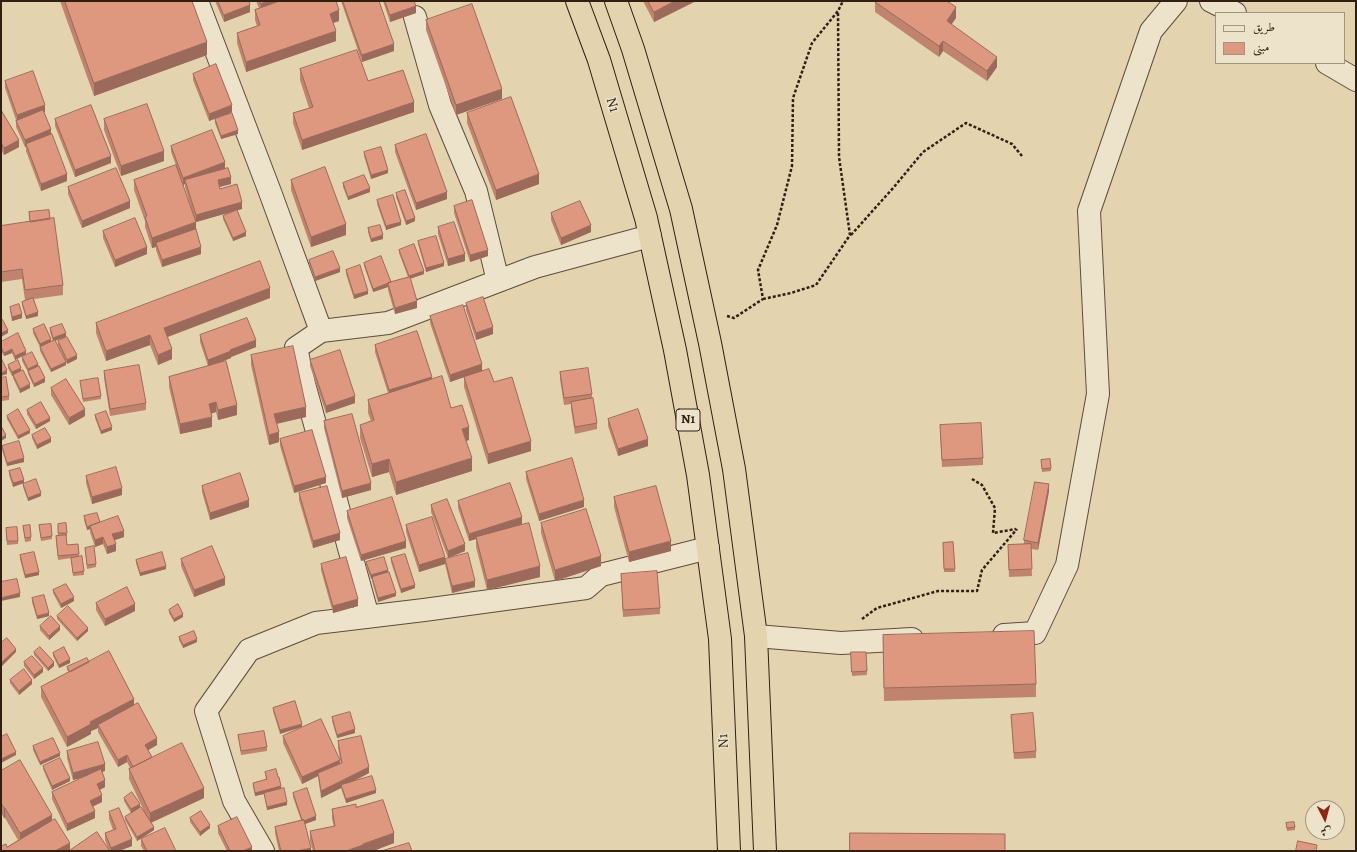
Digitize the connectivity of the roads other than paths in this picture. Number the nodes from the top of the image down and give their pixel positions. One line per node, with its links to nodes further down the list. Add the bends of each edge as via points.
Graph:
1 (197, 1): 12 (street)
2 (577, 1): 10 (highway, N1 / N1, via 599,60)
3 (616, 1): 15 (highway, via 681,209 704,312 734,468)
4 (1176, 1): 16 (street, via 1151,31 1089,211 1098,394 1067,565 1035,633)
5 (1212, 1): 6 (street)
6 (1233, 12)
7 (416, 17): 11 (street, via 440,105 476,191)
8 (1329, 64): 9 (street)
9 (1356, 80)
10 (650, 236): 11 (street, via 535,267); 13 (highway, N1 / N1, via 698,474)
11 (498, 281): 12 (street, via 388,323)
12 (321, 332): 14 (street, via 296,348)
13 (708, 548): 14 (street, via 601,575 586,588); 19 (highway, N1 / N1, via 720,639)
14 (368, 617): 18 (street, via 316,623 250,650 206,711 234,801)
15 (756, 636): 17 (street, via 841,643); 20 (highway)
16 (981, 636)
17 (934, 638)
18 (263, 851)
19 (728, 851)
20 (765, 851)

